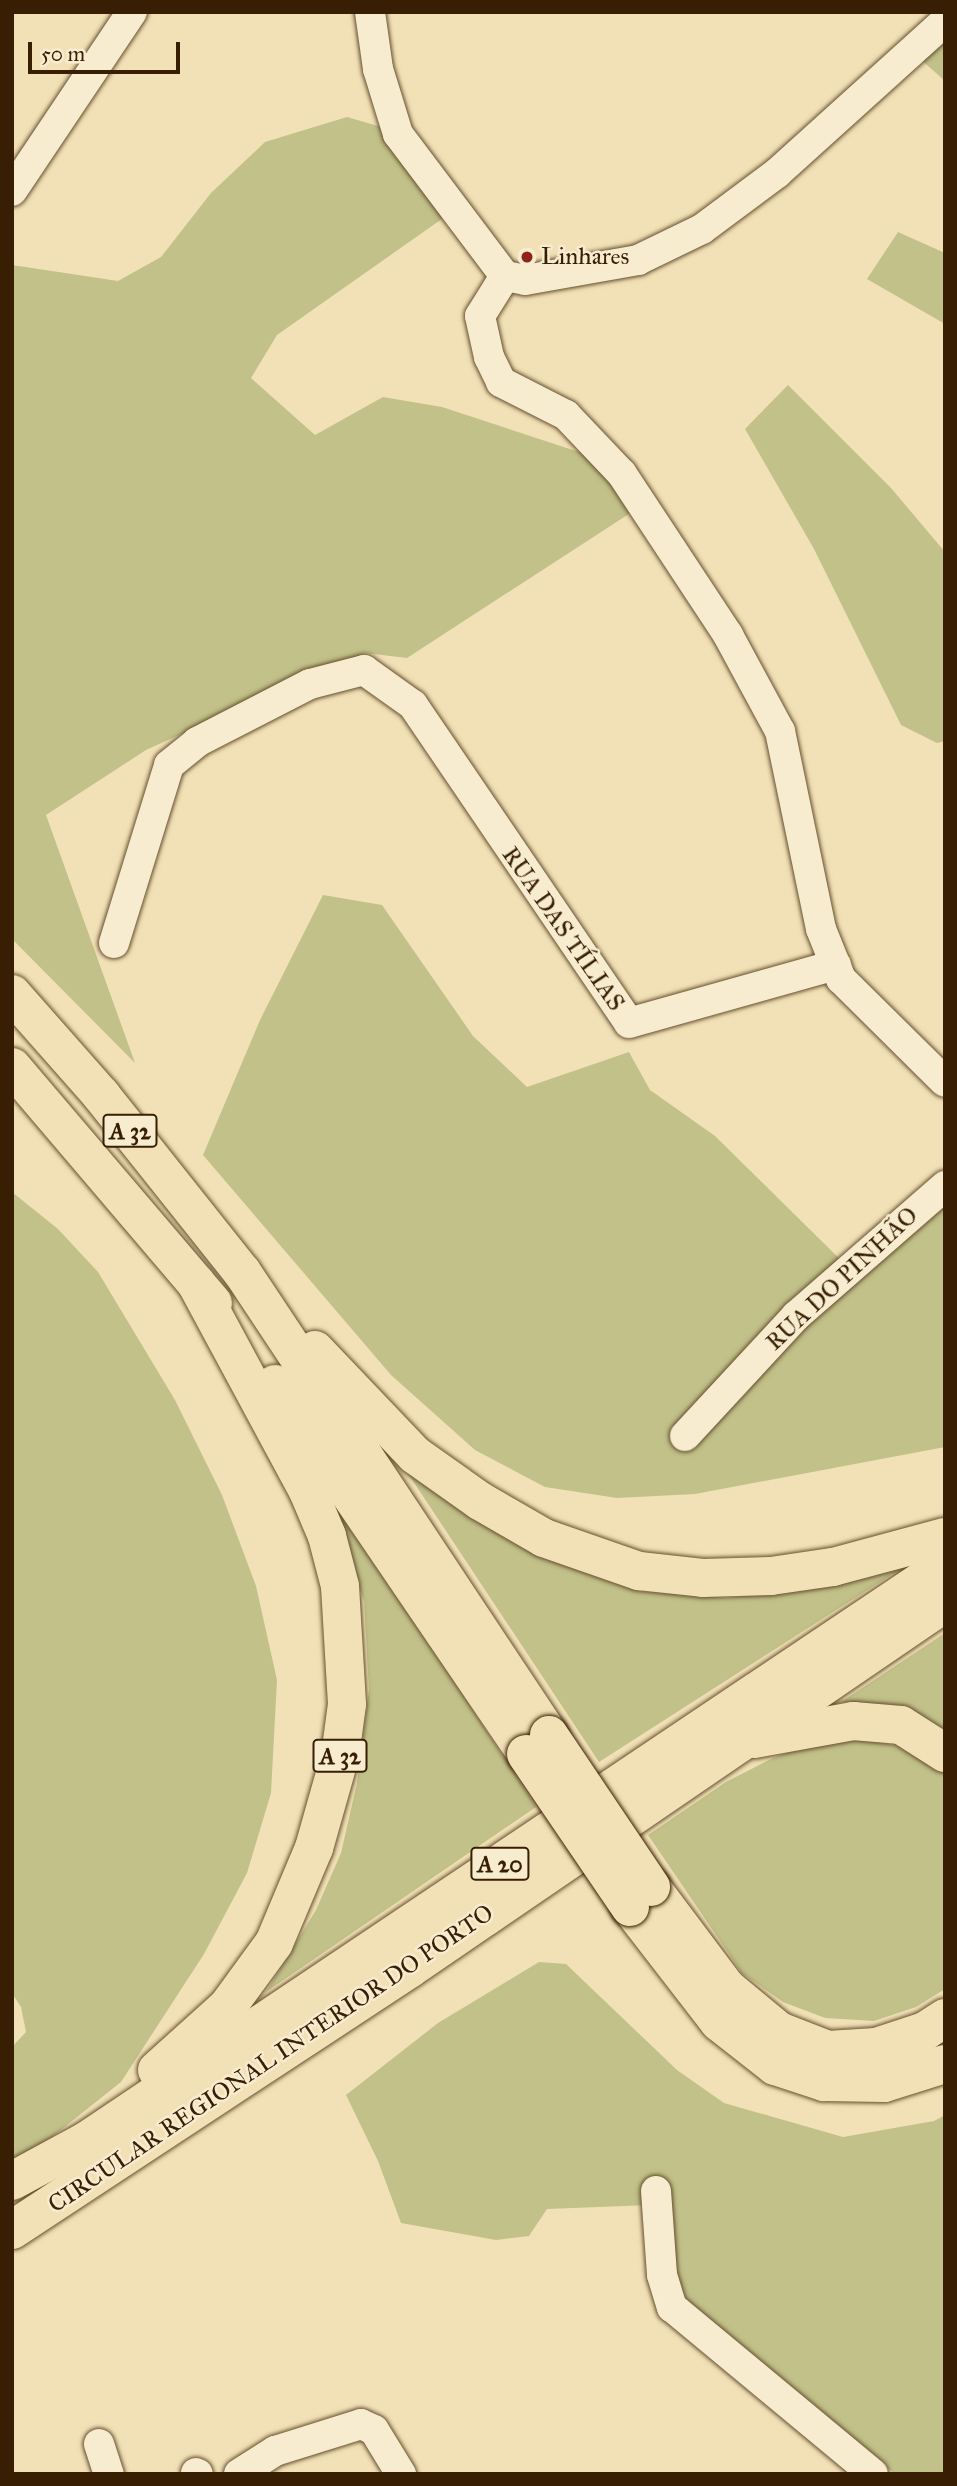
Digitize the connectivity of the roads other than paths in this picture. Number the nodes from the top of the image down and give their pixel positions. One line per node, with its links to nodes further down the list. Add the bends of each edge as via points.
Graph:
1 (132, 12): 4 (street)
2 (370, 12): 5 (street, via 377,69 398,134)
3 (945, 21): 5 (street, via 778,173 702,229 638,260 525,280)
4 (12, 191)
5 (505, 276): 7 (street, via 480,316 489,357 502,382 565,415 622,474 728,635 779,731 821,929)
6 (114, 943): 7 (street, RUA DAS TÍLIAS, via 169,765 197,742 310,684 364,670 413,705 629,1023)
7 (836, 965): 10 (street, via 841,979)
8 (12, 994): 12 (highway, A 32, via 101,1095)
9 (12, 1068): 13 (highway, A 32)
10 (945, 1082)
11 (945, 1186): 14 (street, RUA DO PINHÃO, via 796,1316)
12 (242, 1272): 15 (highway, A 32, via 415,1455 480,1501 544,1538 639,1571 703,1577 771,1576 833,1567); 19 (highway, A 32)
13 (196, 1283): 19 (highway, A 32, via 257,1357); 24 (highway, A 32, via 308,1491 327,1536 340,1586 347,1645 347,1704 340,1756 296,1896 255,1974 184,2047 75,2128)
14 (685, 1436)
15 (945, 1537)
16 (945, 1565): 24 (highway, CIRCULAR REGIONAL INTERIOR DO PORTO / A 20, via 86,2141)
17 (945, 1603): 18 (highway, CIRCULAR REGIONAL INTERIOR DO PORTO / A 20)
18 (742, 1741): 20 (highway, via 853,1721 901,1725); 27 (highway, CIRCULAR REGIONAL INTERIOR DO PORTO / A 20, via 85,2186)
19 (538, 1745): 21 (highway, A 32, bridge)
20 (945, 1753)
21 (641, 1897): 22 (highway, A 32, via 726,1987 779,2031 828,2049 876,2047 925,2031); 23 (highway, A 32, via 719,2022 775,2066 824,2082 884,2083)
22 (945, 2018)
23 (945, 2064)
24 (53, 2156): 25 (highway, CIRCULAR REGIONAL INTERIOR DO PORTO / A 20)
25 (12, 2181)
26 (656, 2191): 32 (street, via 662,2275 672,2307)
27 (12, 2230)
28 (99, 2444): 29 (street)
29 (109, 2474)
30 (239, 2474): 31 (street, via 275,2451 295,2448 355,2424 374,2430)
31 (401, 2474)
32 (873, 2474)

